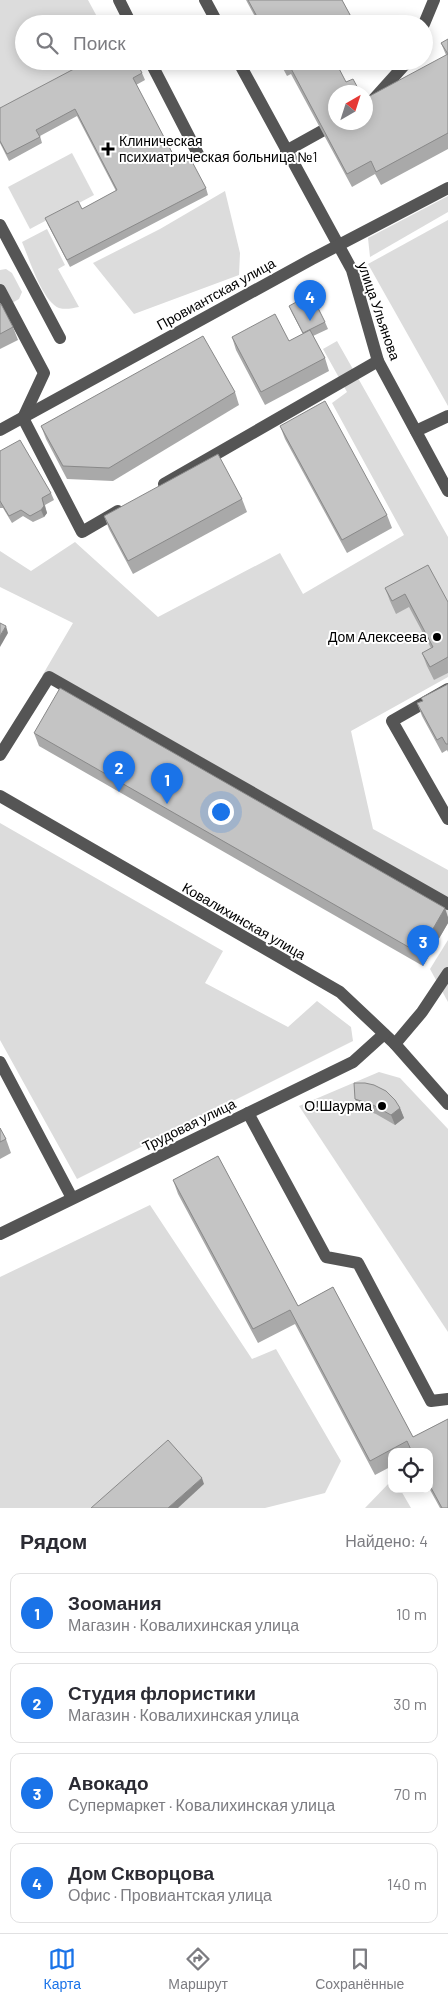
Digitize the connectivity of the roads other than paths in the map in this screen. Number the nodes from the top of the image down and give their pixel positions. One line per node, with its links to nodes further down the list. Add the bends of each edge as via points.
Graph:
1 (119, 0): 4 (street)
2 (205, 0): 5 (street)
3 (434, 0): 6 (street)
4 (126, 15)
5 (213, 15)
6 (428, 15)
7 (155, 70): 13 (street)
8 (243, 70): 12 (street, улица Ульянова)
9 (400, 70): 10 (street)
10 (373, 100)
11 (322, 131): 12 (street)
12 (286, 151): 16 (street, улица Ульянова)
13 (198, 154)
14 (448, 188): 16 (street, Провиантская улица)
15 (0, 226): 18 (street)
16 (338, 245): 19 (street, улица Ульянова, via 352,270); 21 (street, Провиантская улица)
17 (0, 290): 21 (street, via 44,373)
18 (60, 338)
19 (378, 360): 23 (street, улица Ульянова); 25 (street)
20 (448, 416): 23 (street)
21 (23, 418): 22 (street, Провиантская улица); 26 (street, via 82,532)
22 (0, 430)
23 (416, 431): 24 (street, улица Ульянова)
24 (448, 491)
25 (151, 492)
26 (125, 506)
27 (448, 689): 30 (street, via 392,721)
28 (0, 755): 31 (street, via 49,677)
29 (0, 796): 33 (street, Ковалихинская улица, via 340,992)
30 (448, 818)
31 (448, 904)
32 (448, 973): 34 (street)
33 (384, 1034): 34 (street, Ковалихинская улица); 37 (street, Трудовая улица, via 353,1062)
34 (395, 1044): 36 (street, Ковалихинская улица)
35 (0, 1062): 38 (street)
36 (448, 1104)
37 (248, 1113): 38 (street, Трудовая улица); 40 (street, via 326,1257 358,1263 431,1401)
38 (72, 1198): 39 (street, Трудовая улица)
39 (0, 1234)
40 (448, 1399)

